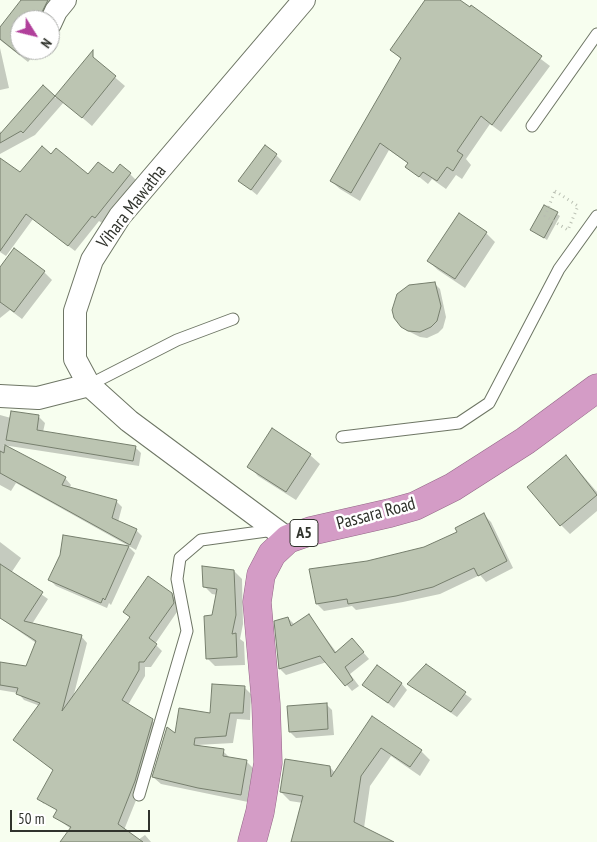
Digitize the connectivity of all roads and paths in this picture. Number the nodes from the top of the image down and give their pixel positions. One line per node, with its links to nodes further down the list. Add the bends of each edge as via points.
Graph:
1 (304, 0): 7 (street, Vihara Mawatha, via 120,216 92,260 75,311 75,358)
2 (597, 34): 3 (lane)
3 (532, 126)
4 (578, 206): 4 (path, via 554,190 545,216 568,230)
5 (597, 216): 10 (lane, via 559,269 489,403 459,422)
6 (233, 319): 7 (lane, via 177,340)
7 (88, 385): 9 (street, via 38,398); 11 (street, Vihara Mawatha, via 129,421)
8 (597, 388): 11 (highway, Passara Road / A5, via 525,441 436,496 390,513)
9 (0, 396)
10 (342, 437)
11 (283, 534): 12 (lane, via 201,540 180,558 177,579 187,631); 13 (highway, Passara Road / A5, via 266,564 257,602 268,763)
12 (138, 795)
13 (252, 842)

